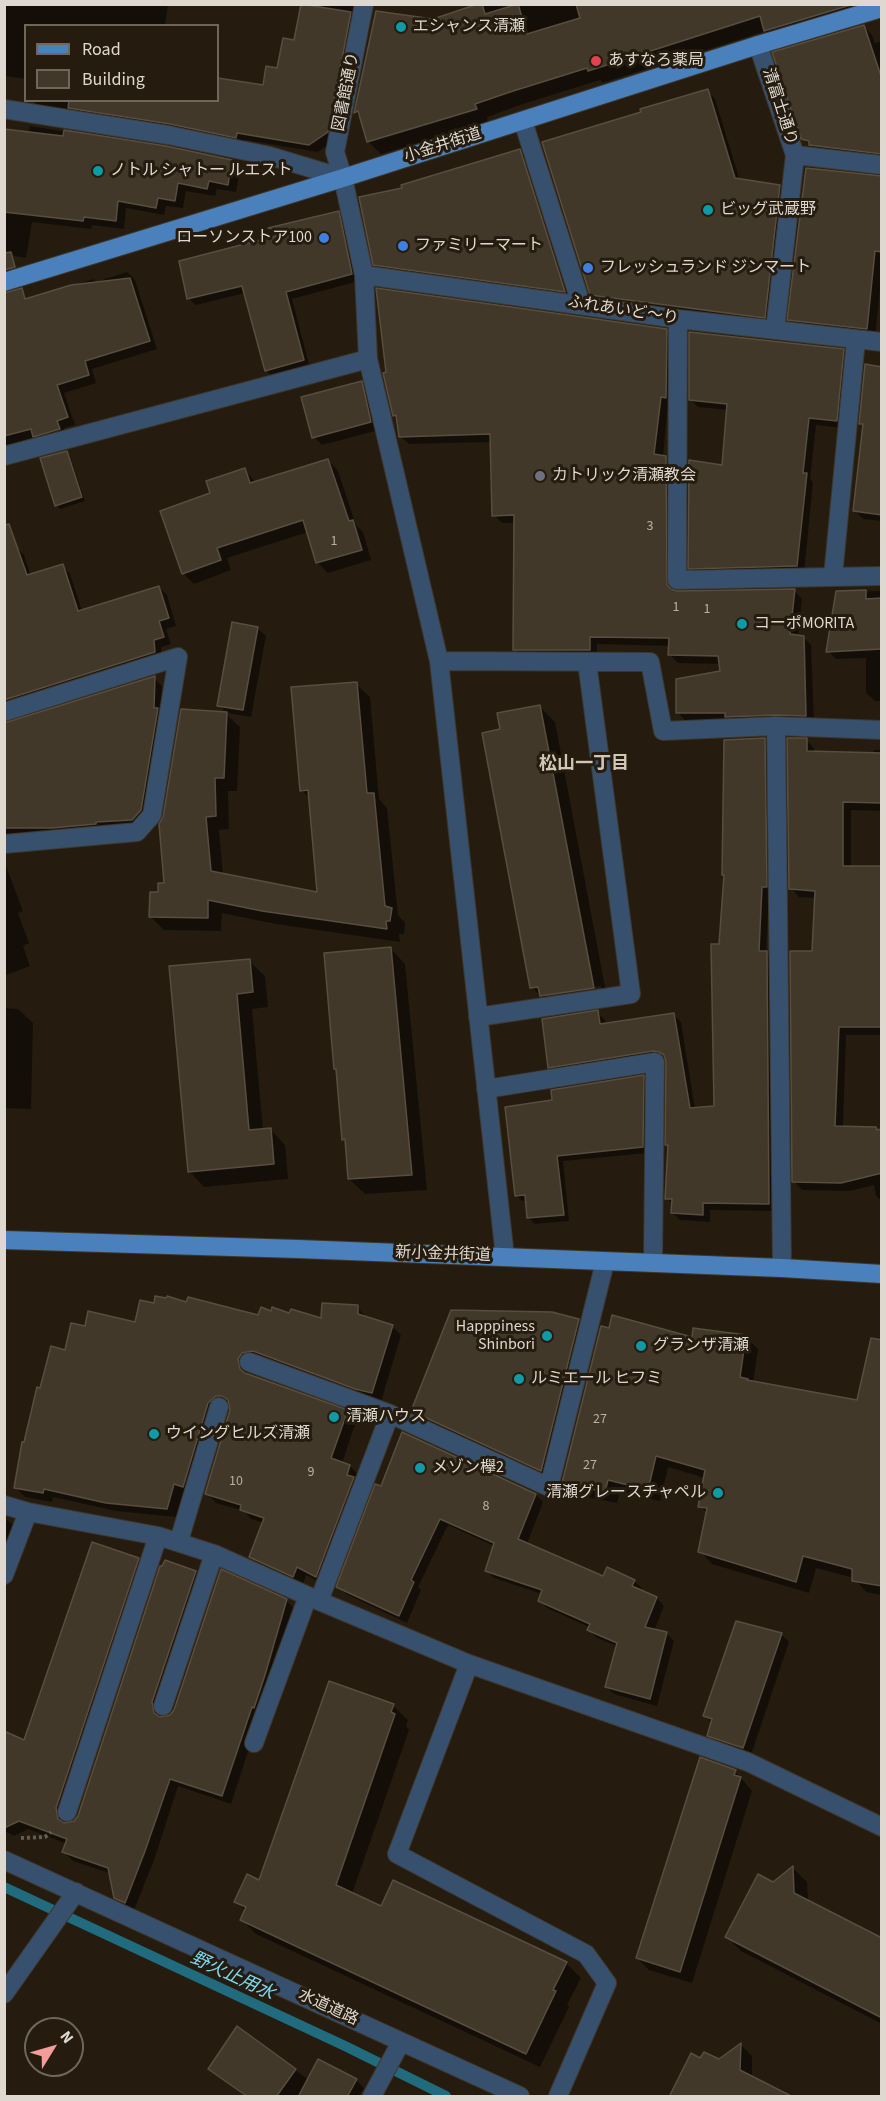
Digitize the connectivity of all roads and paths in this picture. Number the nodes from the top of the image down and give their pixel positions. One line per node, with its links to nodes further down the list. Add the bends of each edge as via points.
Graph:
1 (364, 4): 8 (street, 図書館通り, via 335,152)
2 (882, 8): 3 (main road, 小金井街道)
3 (758, 45): 5 (main road, 小金井街道); 6 (street, 清富士通り)
4 (4, 109): 8 (street, via 168,135 270,156)
5 (523, 121): 8 (main road, 小金井街道); 11 (street)
6 (795, 156): 7 (street, 清富士通り); 13 (street)
7 (882, 165)
8 (344, 178): 9 (street, 図書館通り); 10 (main road, 小金井街道)
9 (364, 275): 11 (street, ふれあいど～り); 16 (street, 図書館通り)
10 (4, 282)
11 (581, 304): 12 (street, ふれあいど～り)
12 (678, 320): 13 (street, ふれあいど～り); 18 (street, via 677,580)
13 (776, 330): 14 (street, ふれあいど～り)
14 (856, 339): 15 (street, ふれあいど～り); 18 (street)
15 (882, 342)
16 (368, 359): 17 (street); 20 (street, 図書館通り)
17 (4, 456)
18 (833, 576): 19 (street)
19 (882, 576)
20 (439, 661): 21 (street); 26 (street, 図書館通り)
21 (587, 662): 23 (street, via 650,662 663,731); 26 (street, via 631,994)
22 (4, 712): 25 (street, via 178,657 152,815 137,832)
23 (776, 726): 24 (street); 32 (street)
24 (882, 730)
25 (4, 844)
26 (478, 1017): 27 (street, 図書館通り)
27 (486, 1089): 29 (street, 図書館通り); 31 (street, via 655,1062)
28 (4, 1240): 29 (main road, 新小金井街道)
29 (505, 1257): 30 (main road, 新小金井街道)
30 (605, 1262): 31 (main road, 新小金井街道); 36 (street, via 549,1487)
31 (653, 1263): 32 (main road, 新小金井街道)
32 (782, 1268): 33 (main road, 新小金井街道)
33 (882, 1274)
34 (249, 1362): 36 (street)
35 (219, 1407): 40 (street)
36 (390, 1414): 43 (street)
37 (4, 1505): 38 (street)
38 (28, 1512): 39 (street); 42 (street)
39 (158, 1536): 40 (street); 47 (street)
40 (178, 1541): 41 (street)
41 (214, 1554): 43 (street); 45 (street)
42 (4, 1575)
43 (314, 1598): 44 (street); 46 (street)
44 (469, 1664): 48 (street, via 748,1762); 56 (street, via 398,1854 586,1954 607,1983)
45 (163, 1706)
46 (254, 1743)
47 (67, 1812): 49 (path, via 60,1826 45,1837)
48 (882, 1827)
49 (17, 1838)
50 (4, 1860): 51 (street, 水道道路)
51 (71, 1899): 52 (street); 53 (street, 水道道路)
52 (4, 1994)
53 (399, 2045): 54 (street); 55 (street, 水道道路)
54 (372, 2097)
55 (520, 2097)
56 (558, 2097)

